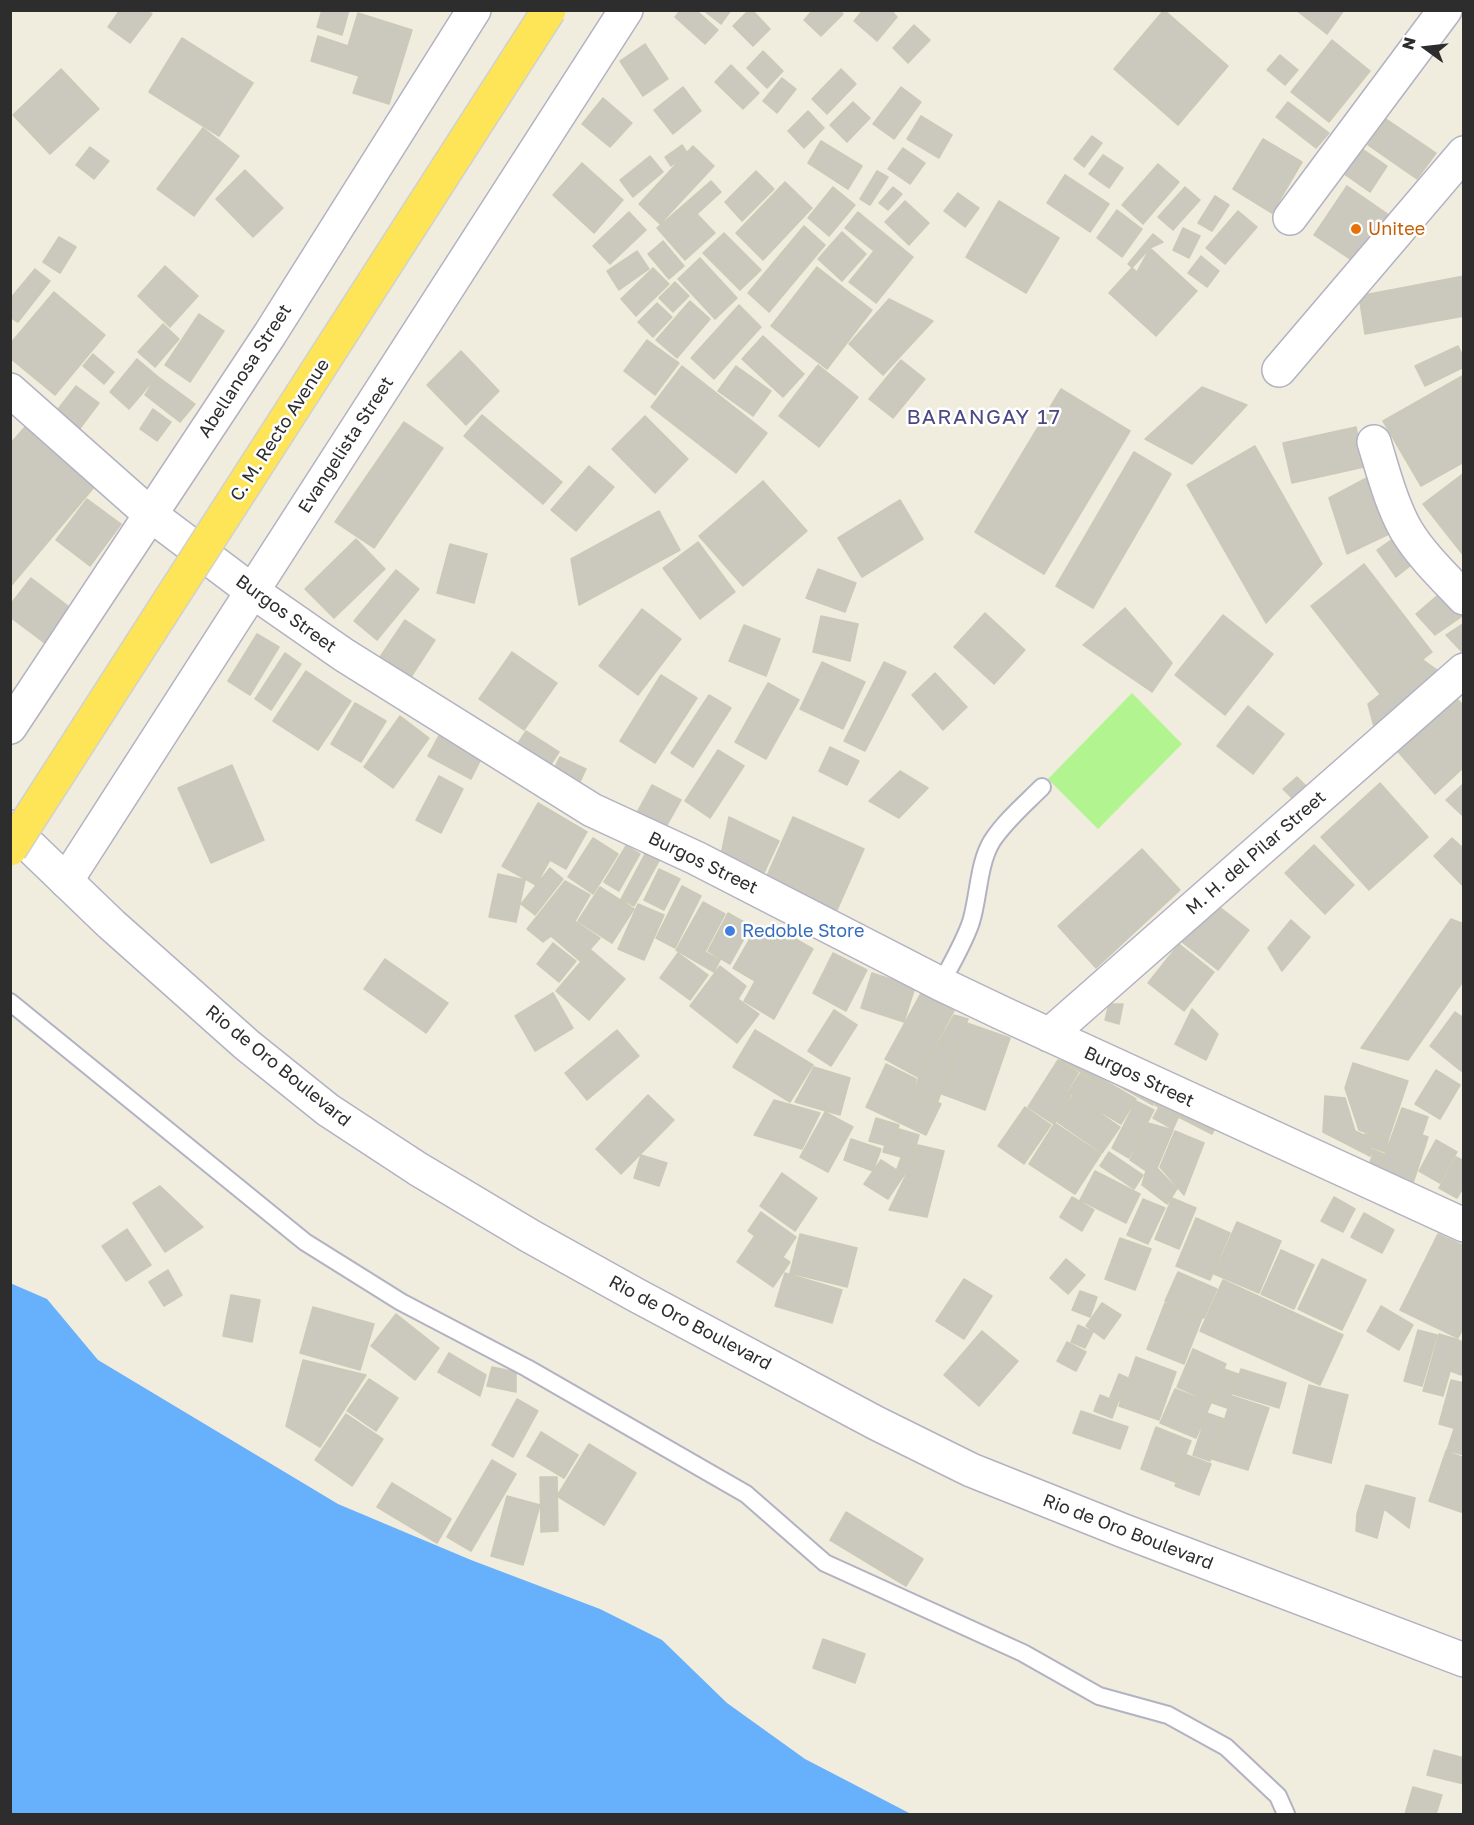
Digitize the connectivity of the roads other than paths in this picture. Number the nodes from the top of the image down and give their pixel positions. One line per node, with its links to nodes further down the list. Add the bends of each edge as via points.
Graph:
1 (474, 10): 12 (street, Abellanosa Street)
2 (549, 10): 19 (highway, C. M. Recto Avenue, bridge)
3 (626, 10): 13 (street, Evangelista Street)
4 (1445, 10): 8 (street)
5 (1451, 10): 6 (street)
6 (1464, 27)
7 (1464, 153): 9 (street)
8 (1290, 219)
9 (1279, 370)
10 (10, 390): 12 (street, Burgos Street)
11 (1374, 442): 14 (street, via 1406,530)
12 (151, 515): 13 (street, Burgos Street); 16 (street, Abellanosa Street)
13 (252, 591): 20 (street, Evangelista Street); 21 (street, Burgos Street, via 344,655 592,810 696,858)
14 (1464, 598)
15 (1464, 670): 23 (street, M. H. del Pilar Street)
16 (10, 727)
17 (1042, 787): 21 (lane, via 991,843 970,924)
18 (10, 827): 20 (street, Rio de Oro Boulevard)
19 (10, 849)
20 (66, 881): 25 (street, Rio de Oro Boulevard, via 247,1045 328,1110 418,1169 607,1279 971,1470)
21 (941, 984): 23 (street, Burgos Street)
22 (10, 1002): 26 (lane, via 304,1242 401,1302 527,1368 746,1494 825,1563 1023,1653 1099,1696 1168,1715 1226,1747 1278,1796)
23 (1049, 1035): 24 (street, Burgos Street)
24 (1464, 1225)
25 (1464, 1660)
26 (1286, 1815)

